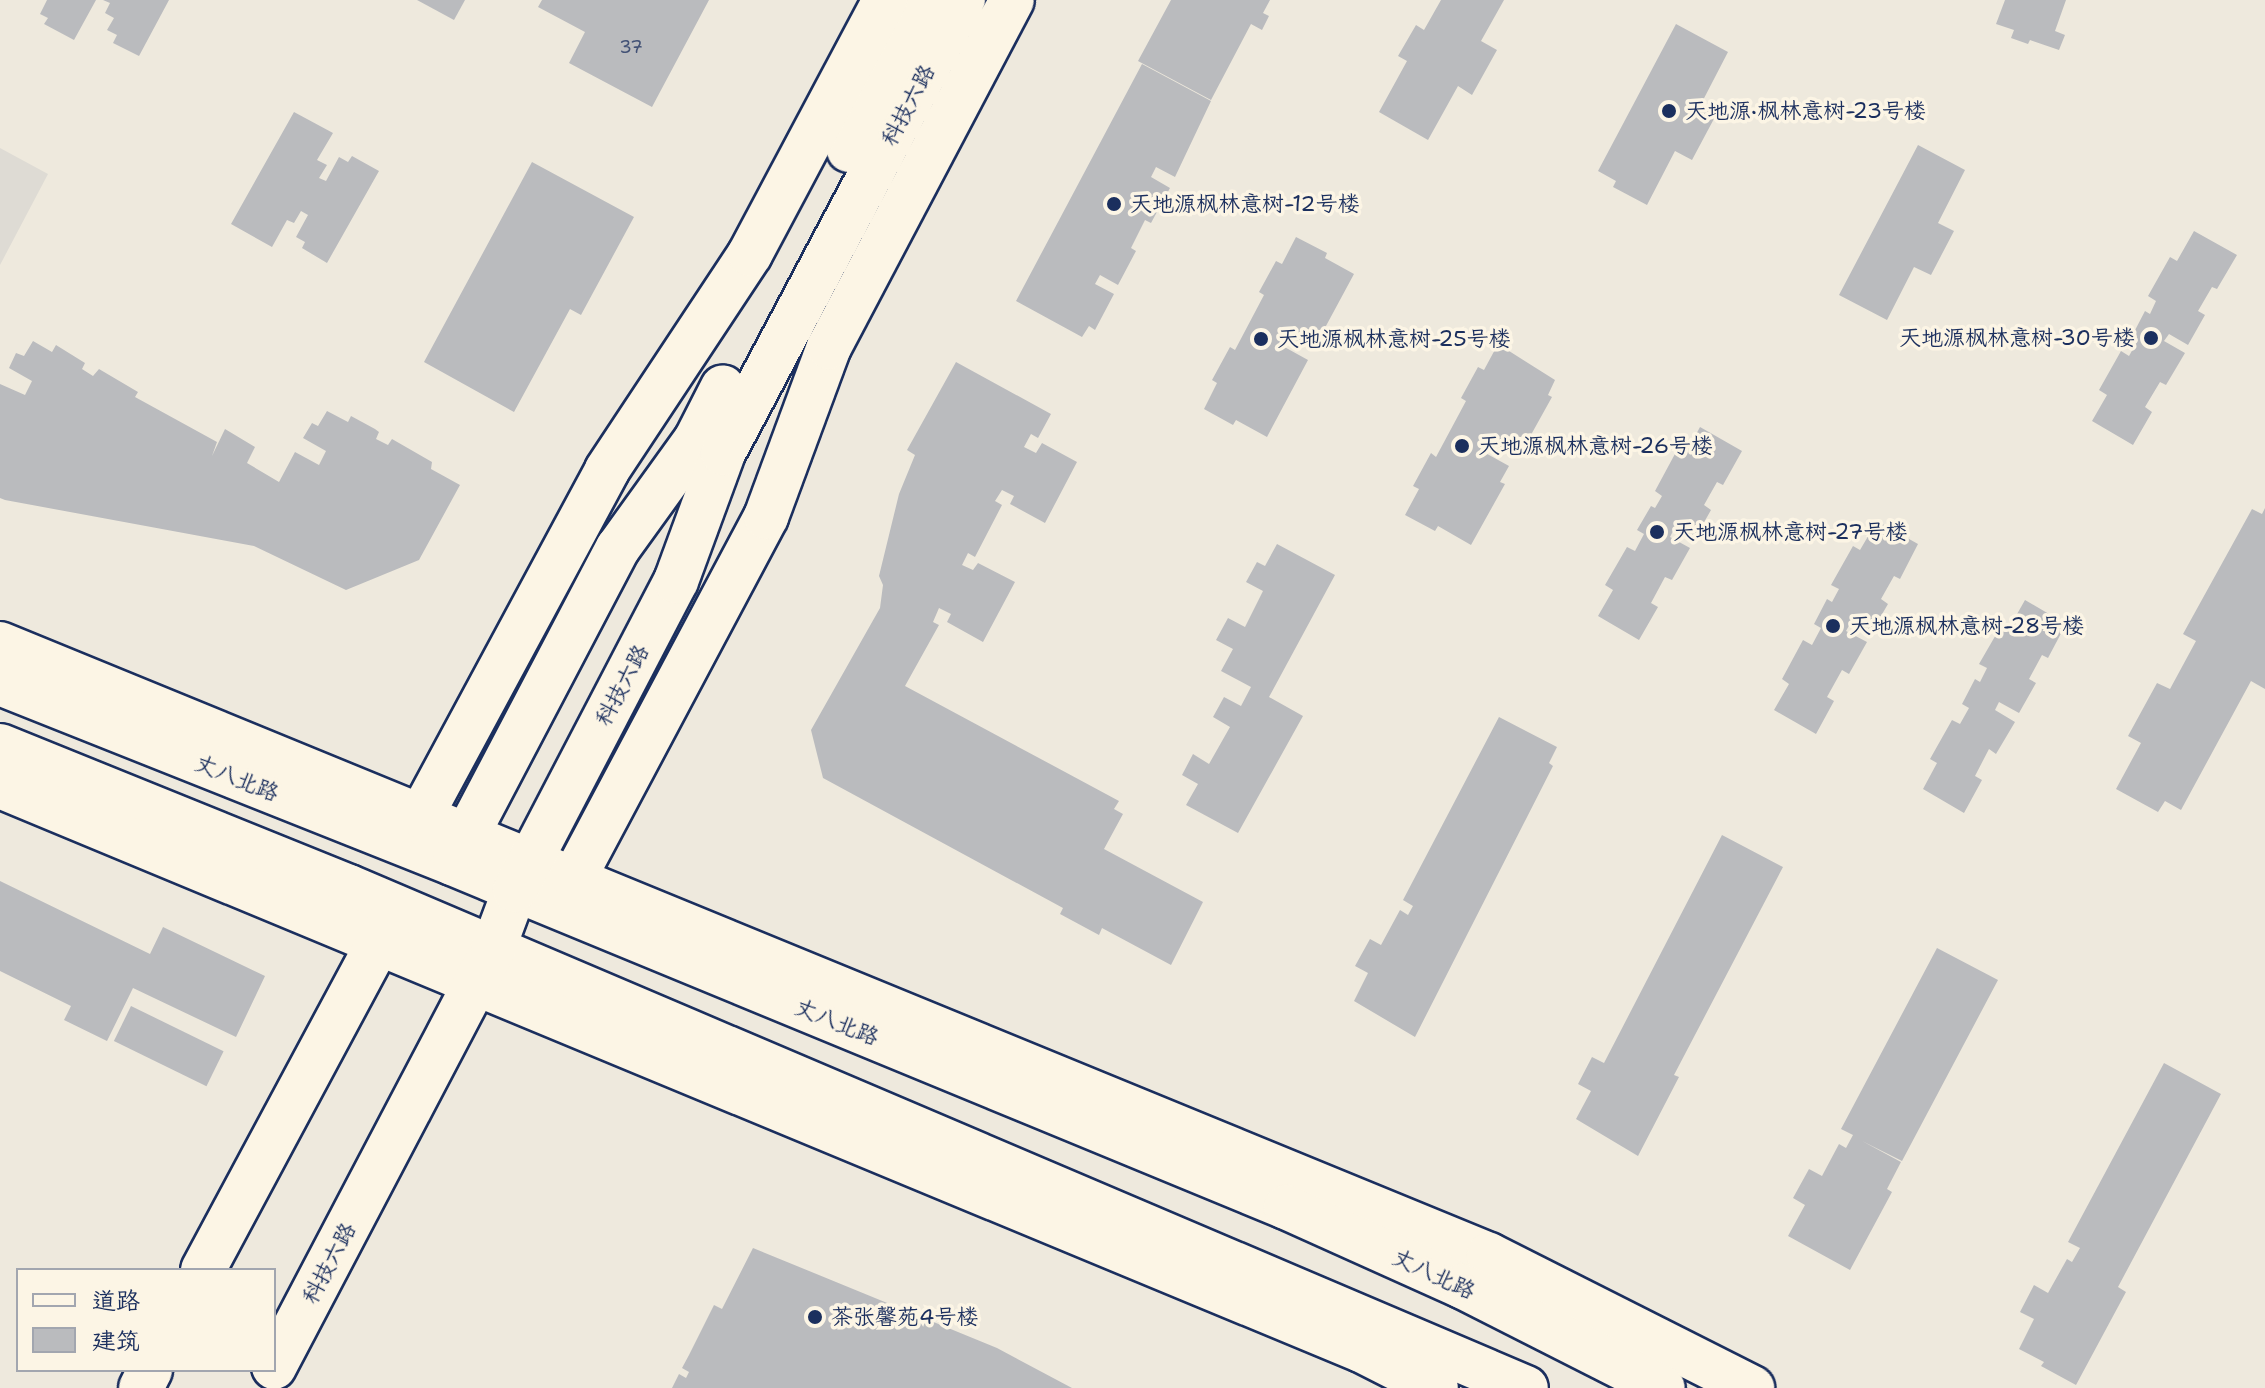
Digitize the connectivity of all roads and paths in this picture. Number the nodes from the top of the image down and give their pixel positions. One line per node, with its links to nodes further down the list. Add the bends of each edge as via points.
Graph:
1 (885, 0): 9 (main road, via 750,254 607,470)
2 (929, 0): 10 (main road, 科技六路, via 696,440 618,548)
3 (963, 0): 11 (main road, 科技六路, via 723,453 676,581)
4 (1012, 0): 12 (main road, via 829,347 766,517)
5 (0, 644): 9 (main road)
6 (0, 683): 10 (main road, 丈八北路)
7 (0, 746): 13 (main road)
8 (0, 786): 13 (main road)
9 (421, 816): 10 (main road)
10 (460, 848): 11 (main road, 丈八北路); 13 (main road, 科技六路)
11 (523, 875): 12 (main road); 14 (main road, 科技六路); 19 (main road, 丈八北路, via 1462,1286)
12 (574, 878): 20 (main road, via 1489,1255)
13 (388, 924): 14 (main road); 15 (main road, 科技六路)
14 (485, 965): 16 (main road, 科技六路); 17 (main road, via 1361,1350); 18 (main road)
15 (204, 1268)
16 (276, 1363)
17 (1436, 1388)
18 (1526, 1388)
19 (1663, 1388)
20 (1752, 1388)

